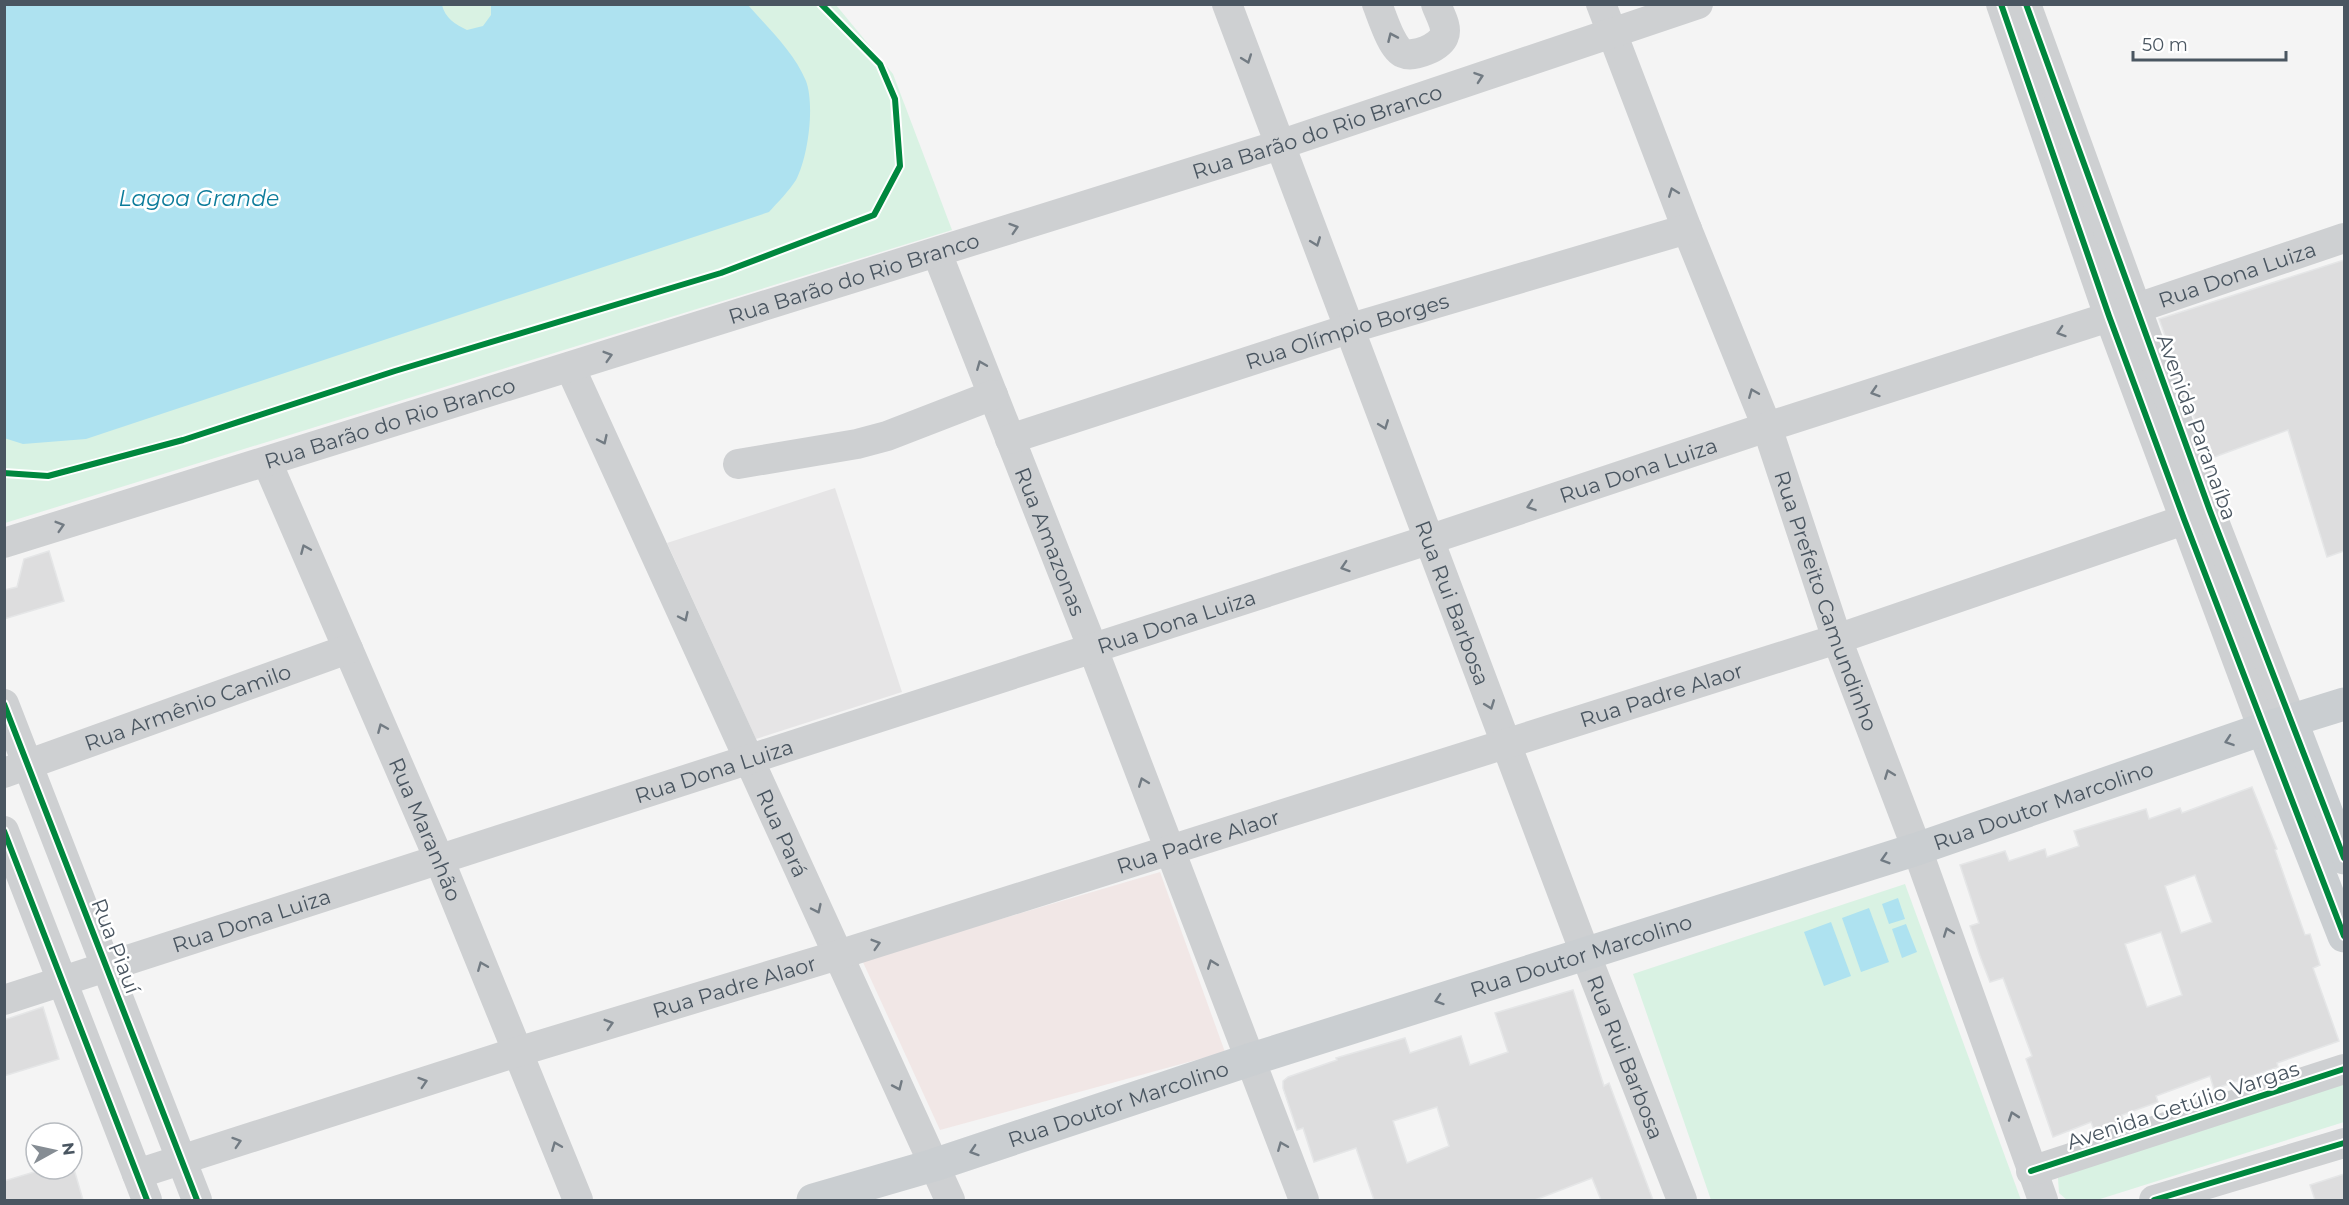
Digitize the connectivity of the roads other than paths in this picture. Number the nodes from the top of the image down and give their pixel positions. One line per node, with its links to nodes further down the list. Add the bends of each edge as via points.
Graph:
1 (1227, 4): 9 (street, Rua Rui Barbosa, one-way to 9)
2 (1377, 4): 3 (street, one-way to 2, via 1444,36 1437,44 1415,54 1404,53 1395,46)
3 (1436, 4)
4 (1600, 4): 8 (street, Rua Prefeito Camundinho)
5 (1698, 4): 8 (street, Rua Barão do Rio Branco)
6 (2001, 4): 13 (street, Avenida Paranaíba)
7 (2026, 4): 13 (street, Avenida Paranaíba)
8 (1612, 33): 9 (street, Rua Barão do Rio Branco, one-way to 8); 10 (street, Rua Prefeito Camundinho, one-way to 8)
9 (1279, 145): 12 (street, Rua Barão do Rio Branco, one-way to 9); 14 (street, Rua Rui Barbosa, one-way to 14)
10 (1687, 229): 14 (street, Rua Olímpio Borges); 17 (street, Rua Prefeito Camundinho, one-way to 10)
11 (2344, 238): 13 (street, Rua Dona Luiza)
12 (937, 253): 15 (street, Rua Barão do Rio Branco, one-way to 12); 16 (street, Rua Amazonas, one-way to 12)
13 (2123, 312): 17 (street, Rua Dona Luiza, one-way to 17); 21 (street, Avenida Paranaíba)
14 (1348, 330): 18 (street, Rua Olímpio Borges); 22 (street, Rua Rui Barbosa, one-way to 22)
15 (570, 367): 19 (street, Rua Barão do Rio Branco); 31 (street, Rua Pará, one-way to 31)
16 (993, 395): 18 (street, Rua Amazonas); 20 (street, via 887,436)
17 (1767, 427): 22 (street, Rua Dona Luiza, one-way to 22); 24 (street, Rua Prefeito Camundinho)
18 (1010, 440): 26 (street, Rua Amazonas)
19 (267, 462): 23 (street, Rua Barão do Rio Branco, one-way to 19); 25 (street, Rua Maranhão, one-way to 19)
20 (738, 464)
21 (2197, 515): 24 (street, Rua Padre Alaor); 29 (street, Avenida Paranaíba)
22 (1428, 540): 26 (street, Rua Dona Luiza, one-way to 26); 30 (street, Rua Rui Barbosa, one-way to 30)
23 (4, 543)
24 (1837, 639): 30 (street, Rua Padre Alaor); 34 (street, Rua Prefeito Camundinho, one-way to 24)
25 (348, 649): 32 (street, Rua Armênio Camilo); 37 (street, Rua Maranhão, one-way to 25)
26 (1093, 649): 31 (street, Rua Dona Luiza); 35 (street, Rua Amazonas, one-way to 26)
27 (4, 704): 32 (street, Rua Piauí)
28 (2344, 704): 29 (main road, Rua Doutor Marcolino)
29 (2277, 724): 34 (main road, Rua Doutor Marcolino, one-way to 34); 36 (main road, Avenida Paranaíba); 38 (main road, Avenida Paranaíba)
30 (1505, 744): 35 (street, Rua Padre Alaor); 39 (street, Rua Rui Barbosa)
31 (749, 759): 37 (street, Rua Dona Luiza); 40 (street, Rua Pará, one-way to 40)
32 (16, 769): 41 (street, Rua Piauí)
33 (4, 831): 42 (street)
34 (1917, 849): 39 (main road, Rua Doutor Marcolino, one-way to 39); 50 (street, Rua Prefeito Camundinho, one-way to 34, via 1987,1039)
35 (1169, 851): 40 (street, Rua Padre Alaor, one-way to 35); 45 (street, Rua Amazonas, one-way to 35)
36 (2344, 858)
37 (439, 859): 41 (street, Rua Dona Luiza); 44 (street, Rua Maranhão, one-way to 37)
38 (2344, 936)
39 (1585, 953): 45 (main road, Rua Doutor Marcolino, one-way to 45); 57 (street, Rua Rui Barbosa)
40 (838, 955): 44 (street, Rua Padre Alaor, one-way to 40); 49 (street, Rua Pará, one-way to 49)
41 (106, 967): 42 (street, Rua Dona Luiza); 48 (street, Rua Piauí)
42 (62, 981): 43 (street, Rua Dona Luiza); 51 (street)
43 (4, 1000)
44 (517, 1052): 48 (street, Rua Padre Alaor, one-way to 44); 53 (street, Rua Maranhão, one-way to 44)
45 (1249, 1060): 49 (main road, Rua Doutor Marcolino, one-way to 49); 56 (street, Rua Amazonas, one-way to 45)
46 (2344, 1069): 50 (street, Avenida Getúlio Vargas)
47 (2344, 1143): 60 (street)
48 (181, 1160): 51 (street, Rua Padre Alaor); 52 (street, Rua Piauí)
49 (934, 1165): 54 (main road, Rua Doutor Marcolino); 55 (street, Rua Pará)
50 (2043, 1168): 58 (street, Rua Prefeito Camundinho); 59 (street)
51 (142, 1187)
52 (197, 1200)
53 (578, 1200)
54 (813, 1200)
55 (950, 1200)
56 (1304, 1200)
57 (1682, 1200)
58 (2043, 1200)
59 (2055, 1200)
60 (2154, 1200)

